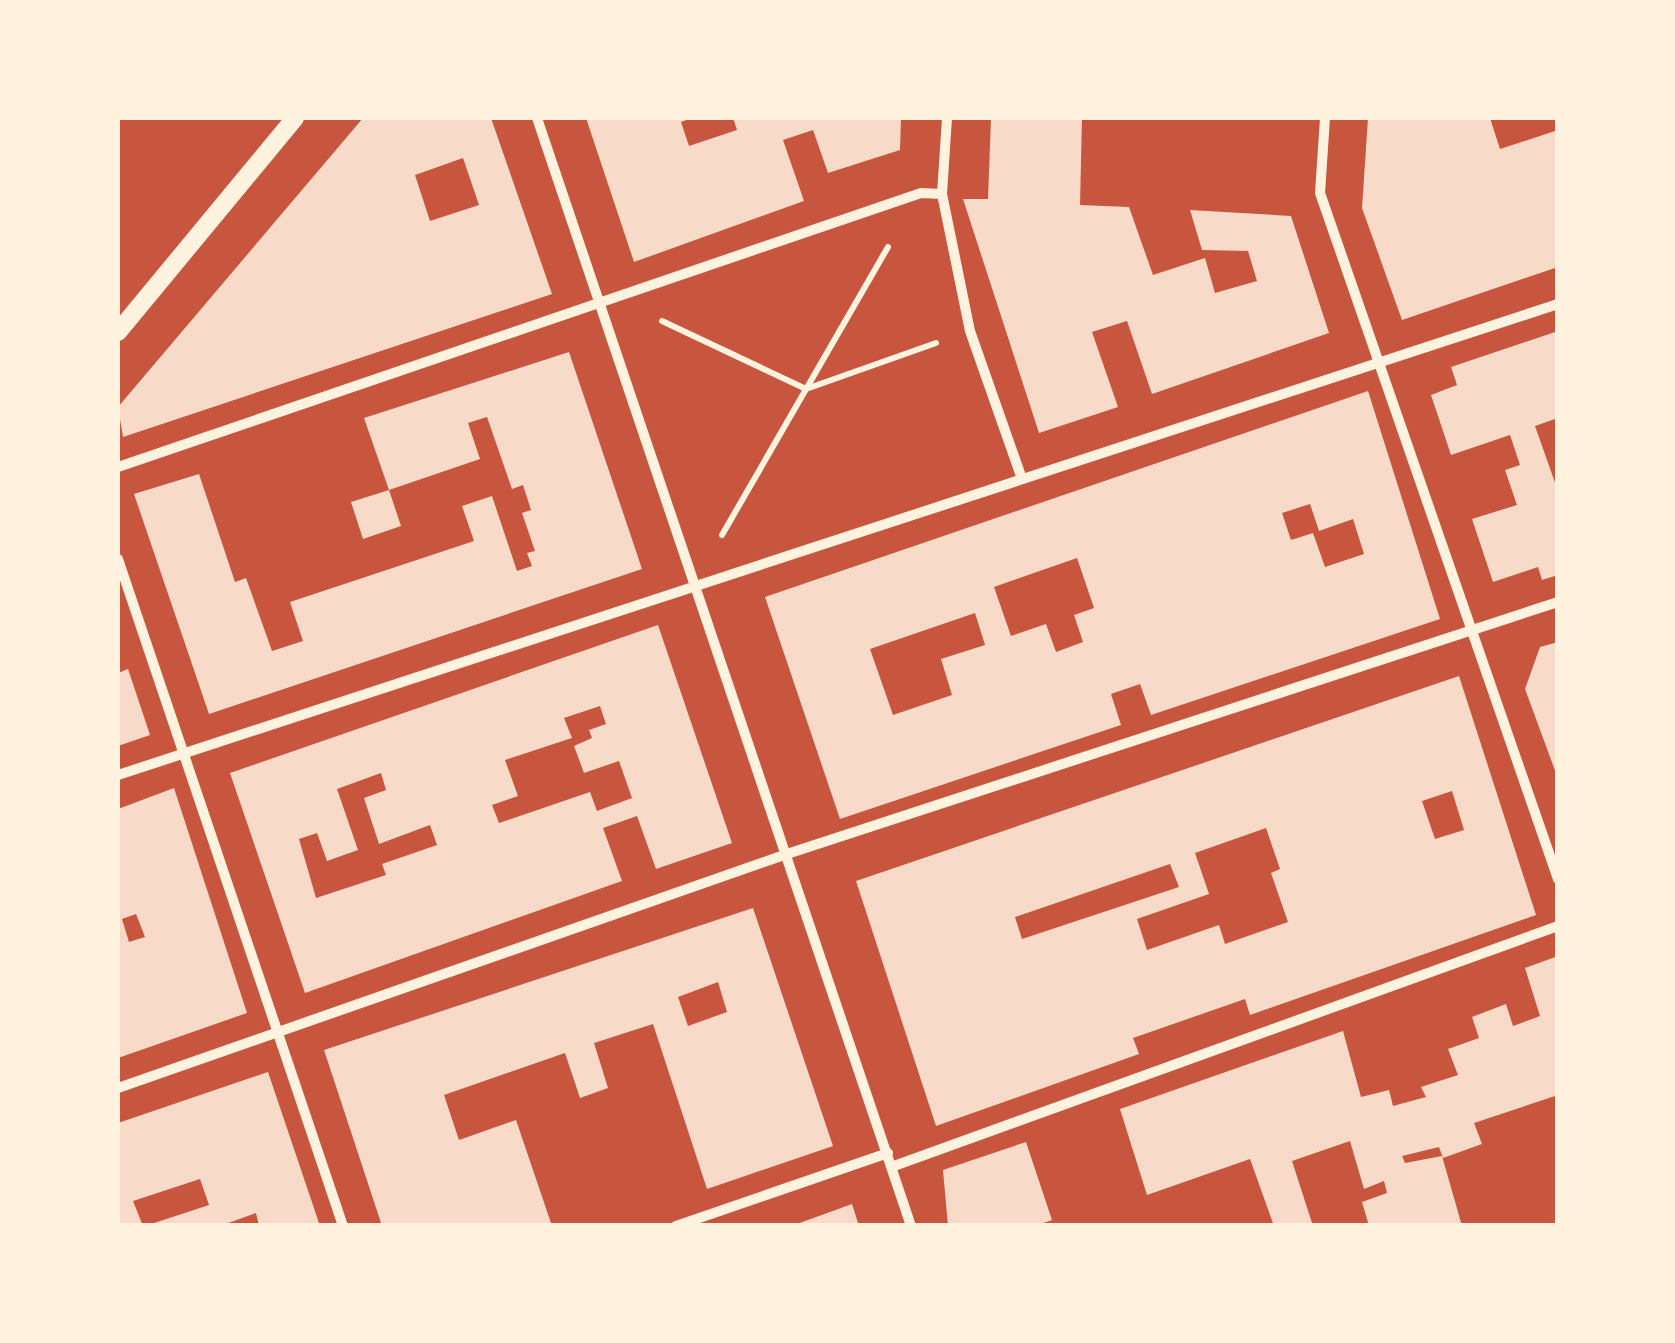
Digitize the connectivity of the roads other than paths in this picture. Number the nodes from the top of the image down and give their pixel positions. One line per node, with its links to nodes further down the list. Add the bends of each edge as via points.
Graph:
1 (295, 118): 8 (street)
2 (537, 118): 6 (street)
3 (946, 118): 5 (street)
4 (1325, 118): 9 (street, via 1320,193)
5 (942, 194): 6 (street, via 921,194); 11 (street, via 970,331)
6 (599, 301): 10 (street); 13 (street)
7 (1558, 304): 9 (street)
8 (118, 332)
9 (1379, 362): 11 (street); 15 (street)
10 (118, 467)
11 (1022, 480): 13 (street)
12 (118, 559): 16 (street)
13 (696, 586): 16 (street); 18 (street)
14 (1558, 602): 15 (street)
15 (1472, 630): 18 (street); 19 (street)
16 (183, 754): 17 (street); 21 (street)
17 (118, 775)
18 (787, 854): 21 (street); 23 (street)
19 (1558, 879)
20 (1558, 926): 24 (street)
21 (277, 1032): 22 (street); 25 (street)
22 (118, 1088)
23 (888, 1153): 24 (street); 26 (street)
24 (894, 1166): 27 (street)
25 (343, 1226)
26 (676, 1226)
27 (912, 1226)

